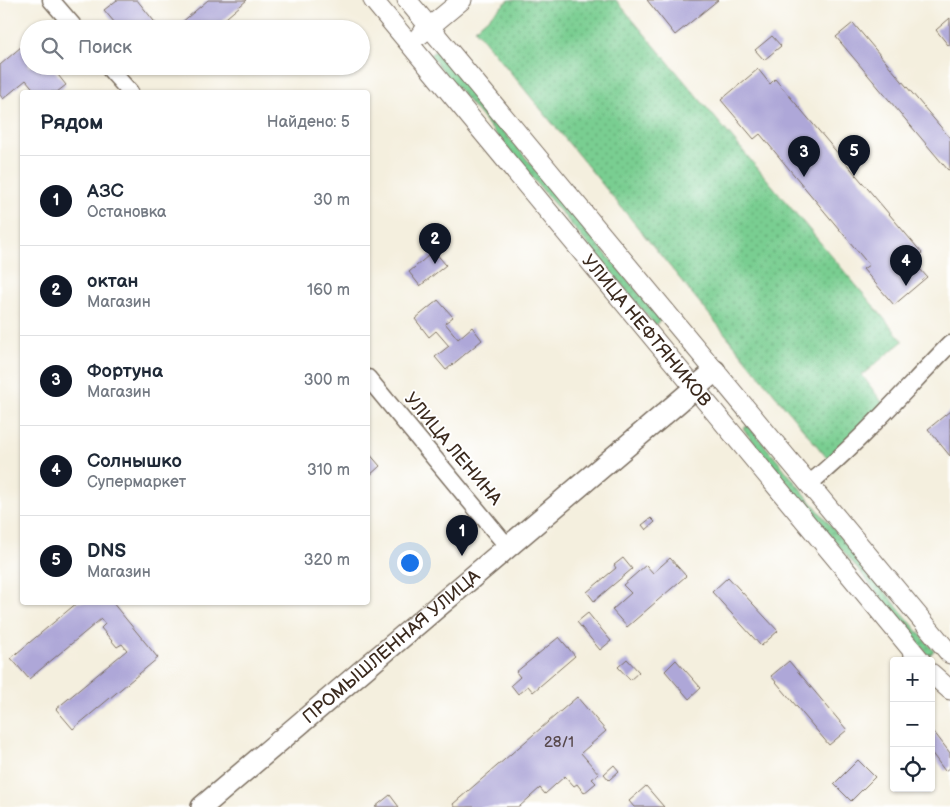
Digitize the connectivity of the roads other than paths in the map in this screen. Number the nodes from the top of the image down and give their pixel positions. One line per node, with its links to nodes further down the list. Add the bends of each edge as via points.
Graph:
1 (51, 0): 5 (street)
2 (373, 0): 7 (main road, УЛИЦА НЕФТЯНИКОВ)
3 (407, 0): 6 (main road, УЛИЦА НЕФТЯНИКОВ)
4 (462, 0): 6 (main road)
5 (68, 20)
6 (430, 26): 7 (main road); 11 (main road, УЛИЦА НЕФТЯНИКОВ)
7 (409, 44): 13 (main road, УЛИЦА НЕФТЯНИКОВ)
8 (115, 75): 9 (street)
9 (128, 90)
10 (950, 344): 14 (street)
11 (715, 370): 13 (main road, ПРОМЫШЛЕННАЯ УЛИЦА); 14 (main road, УЛИЦА НЕФТЯНИКОВ)
12 (370, 380): 15 (street, УЛИЦА ЛЕНИНА)
13 (695, 388): 15 (main road, ПРОМЫШЛЕННАЯ УЛИЦА); 17 (main road, УЛИЦА НЕФТЯНИКОВ)
14 (809, 484): 16 (main road, УЛИЦА НЕФТЯНИКОВ)
15 (508, 546): 20 (main road, ПРОМЫШЛЕННАЯ УЛИЦА)
16 (950, 654)
17 (918, 657)
18 (935, 676): 19 (main road)
19 (950, 690)
20 (202, 807)

